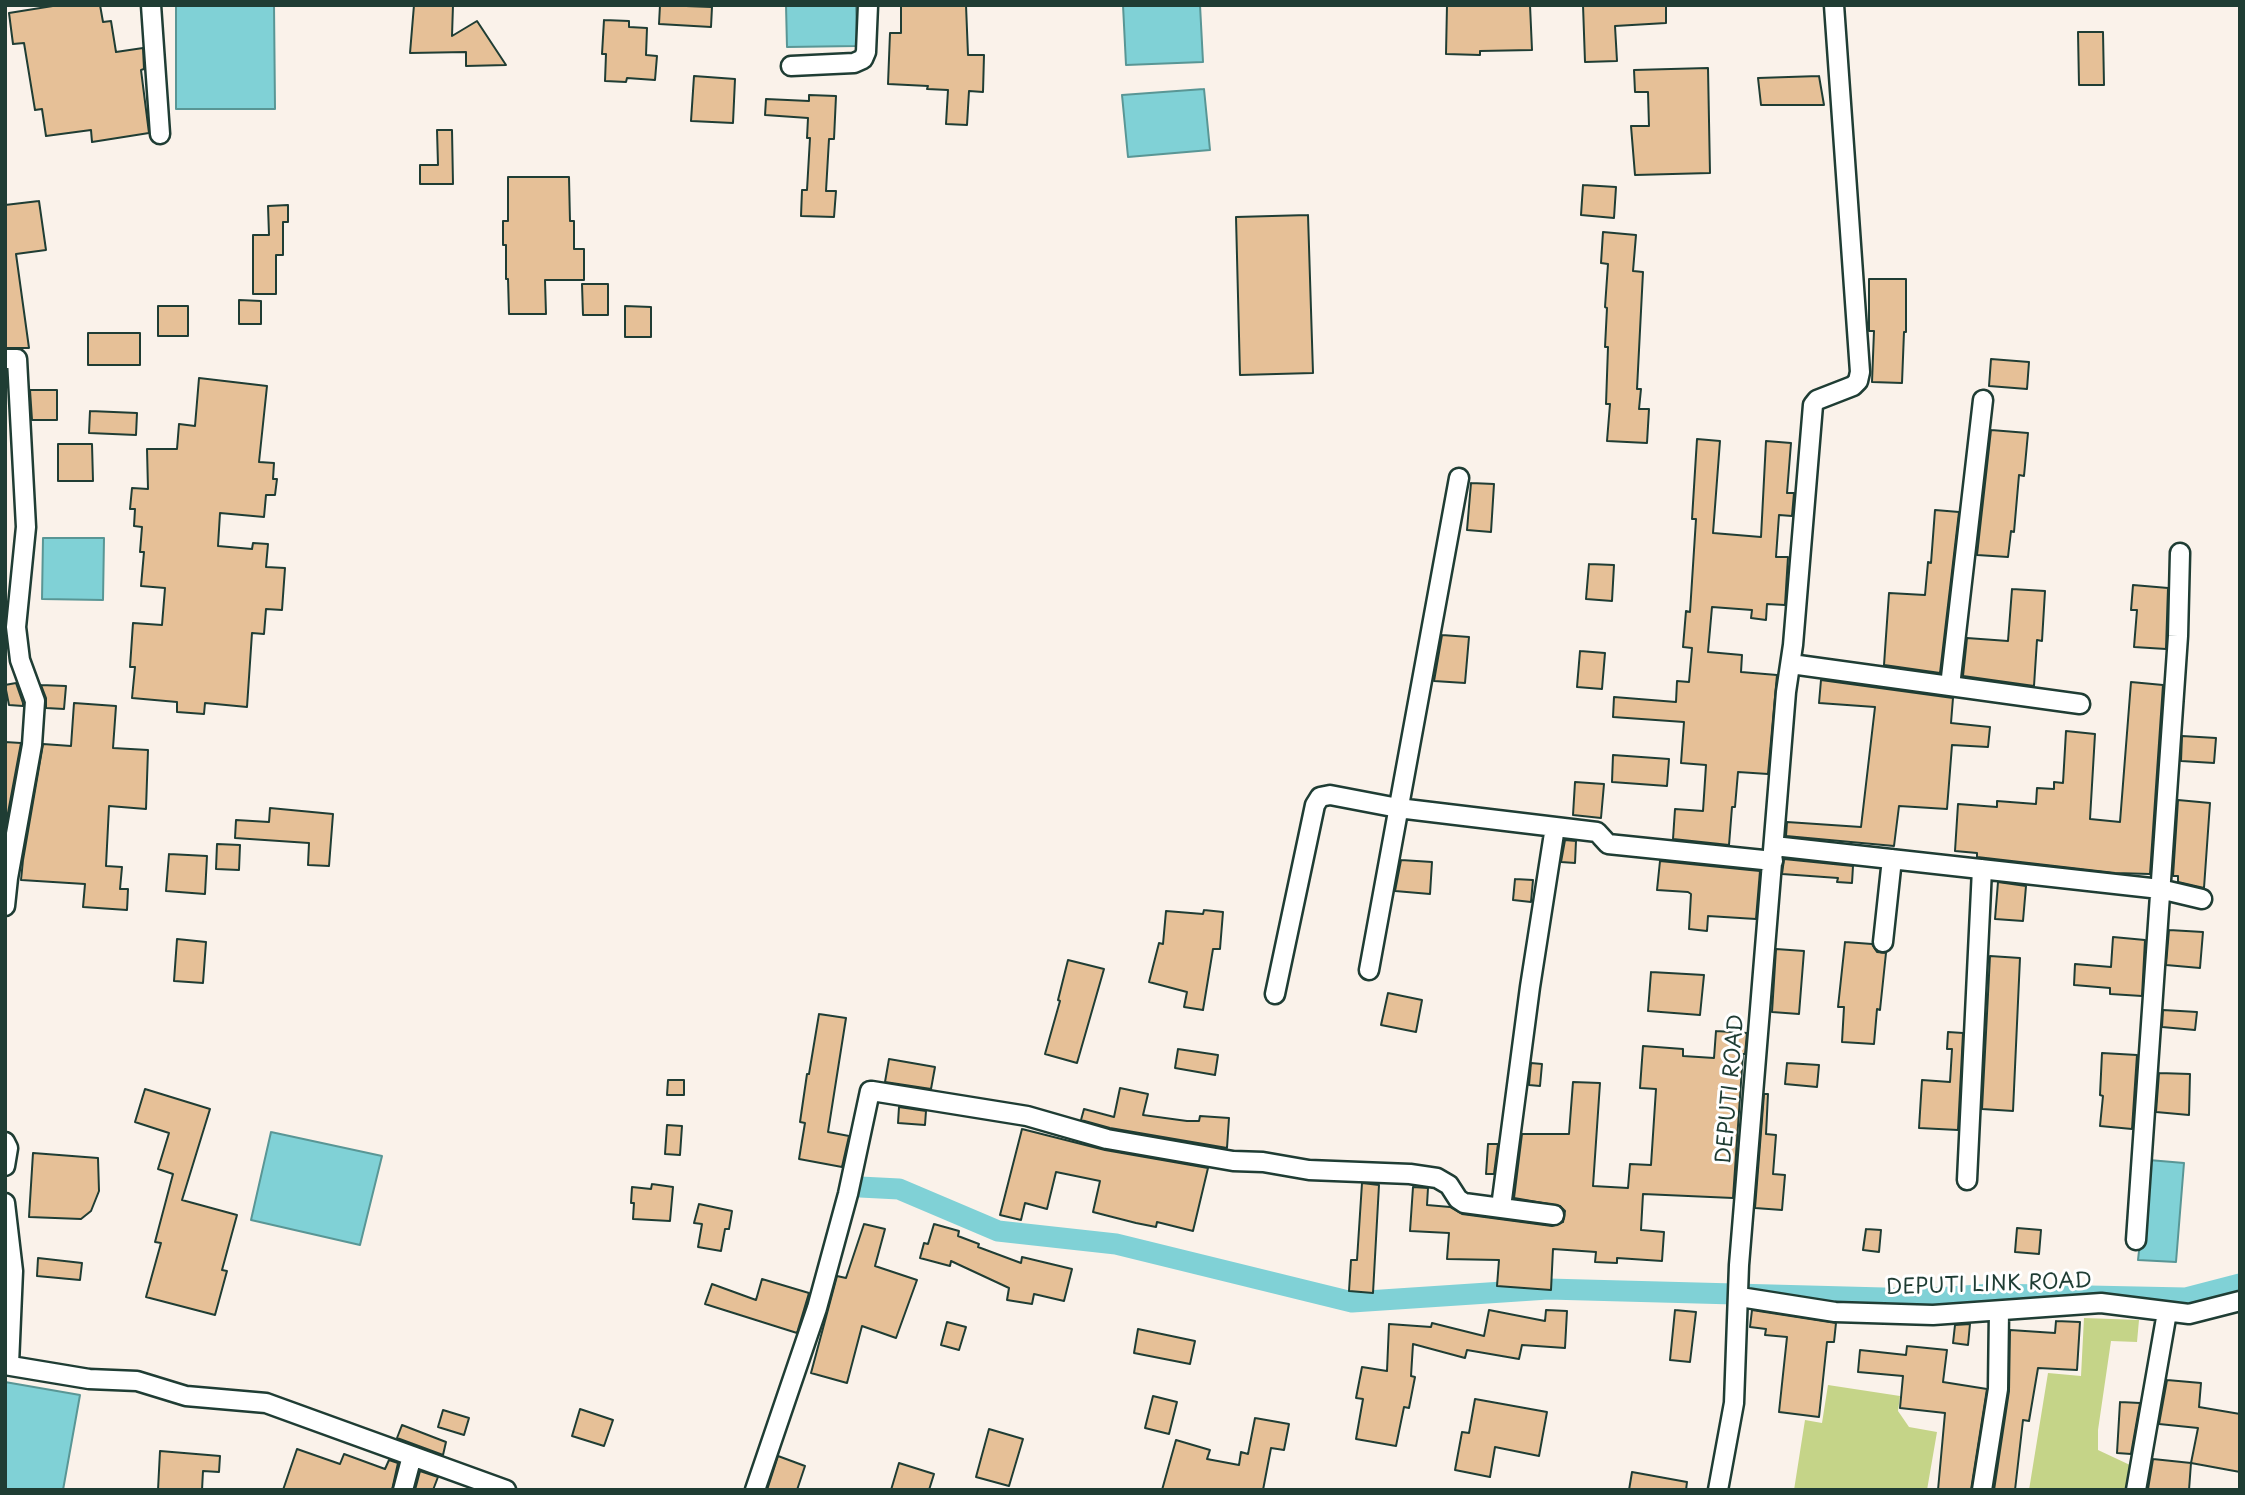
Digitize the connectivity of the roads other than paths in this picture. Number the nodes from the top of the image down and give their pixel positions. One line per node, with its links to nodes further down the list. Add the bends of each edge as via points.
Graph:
1 (151, 5): 5 (street)
2 (868, 5): 4 (street, via 863,60)
3 (1834, 5): 10 (street, DEPUTI ROAD, via 1860,373 1853,386 1813,405)
4 (791, 66)
5 (160, 134)
6 (5, 359): 20 (street, via 17,359 26,527 16,627 20,660 35,701)
7 (1983, 400): 11 (street)
8 (1459, 478): 13 (street)
9 (2180, 553): 18 (street)
10 (1791, 664): 11 (street); 15 (street, DEPUTI ROAD)
11 (1950, 686): 12 (street)
12 (2080, 704)
13 (1398, 808): 14 (street); 22 (street); 23 (street, via 1320,797)
14 (1555, 827): 15 (street, via 1597,832 1608,844); 28 (street)
15 (1773, 853): 16 (street); 31 (street, DEPUTI ROAD)
16 (1892, 859): 17 (street); 21 (street)
17 (1982, 869): 18 (street); 26 (street)
18 (2160, 889): 19 (street); 30 (street)
19 (2202, 899)
20 (5, 906)
21 (1883, 942)
22 (1369, 970)
23 (1276, 994)
24 (5, 1142): 25 (street)
25 (5, 1166)
26 (1967, 1180)
27 (5, 1203): 35 (street, via 13,1271)
28 (1501, 1207): 29 (street); 39 (street, via 1464,1203 1437,1178 1233,1161 1107,1139 1027,1116 870,1091 817,1308)
29 (1554, 1215)
30 (2136, 1240)
31 (1740, 1297): 33 (street, DEPUTI LINK ROAD, via 1835,1312 1933,1315); 40 (street, DEPUTI ROAD, via 1734,1403)
32 (2240, 1301): 33 (street, DEPUTI LINK ROAD, via 2189,1314 2101,1303)
33 (1999, 1311): 41 (street, via 1998,1389)
34 (2166, 1318): 42 (street)
35 (7, 1365): 36 (street, via 89,1379 137,1381 186,1396 266,1403)
36 (412, 1456): 37 (street); 38 (street)
37 (403, 1490)
38 (506, 1490)
39 (755, 1490)
40 (1718, 1490)
41 (1982, 1490)
42 (2136, 1490)

